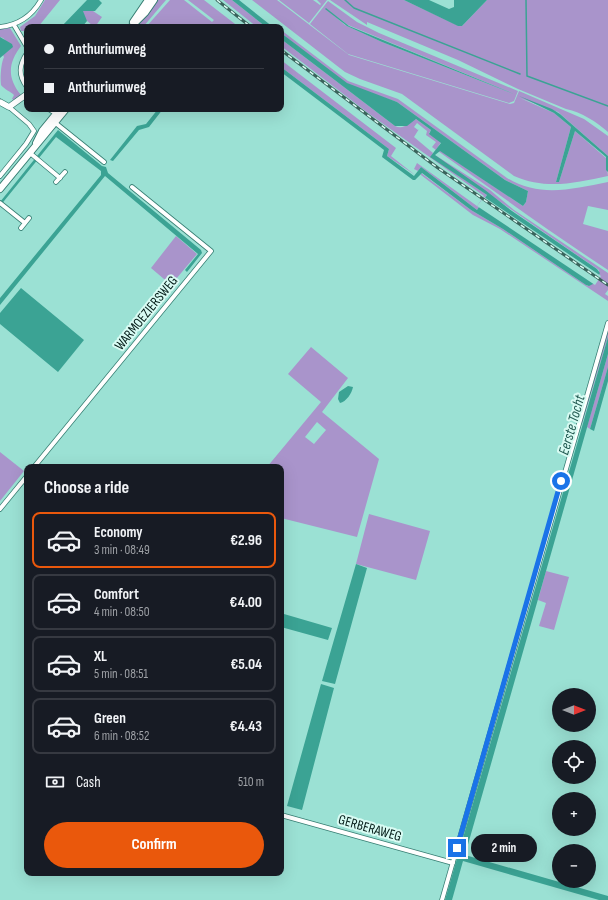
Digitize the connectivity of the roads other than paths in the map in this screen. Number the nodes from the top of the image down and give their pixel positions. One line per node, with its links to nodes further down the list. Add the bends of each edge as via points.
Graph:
1 (41, 0): 4 (street, via 30,15)
2 (148, 0): 5 (main road)
3 (154, 0): 6 (main road)
4 (14, 24): 7 (street); 8 (street)
5 (133, 24)
6 (134, 24)
7 (0, 27)
8 (24, 42)
9 (24, 58): 10 (street, via 20,69)
10 (24, 82)
11 (24, 96): 13 (street)
12 (0, 102): 13 (street)
13 (9, 107): 19 (street, via 34,128 34,133)
14 (59, 112): 15 (main road)
15 (53, 122): 16 (main road, via 37,139); 17 (street)
16 (30, 153): 20 (street); 23 (main road)
17 (104, 162)
18 (65, 172): 20 (street)
19 (0, 176)
20 (60, 178): 21 (street)
21 (56, 182)
22 (132, 187): 29 (street, WARMOEZIERSWEG, via 211,251)
23 (0, 189)
24 (1, 204): 26 (street)
25 (29, 218): 26 (street)
26 (24, 223): 27 (street)
27 (20, 228)
28 (608, 322): 33 (street)
29 (36, 464)
30 (24, 480): 31 (street)
31 (0, 509)
32 (284, 816): 33 (street, GERBERAWEG)
33 (453, 863): 34 (street)
34 (442, 900)

